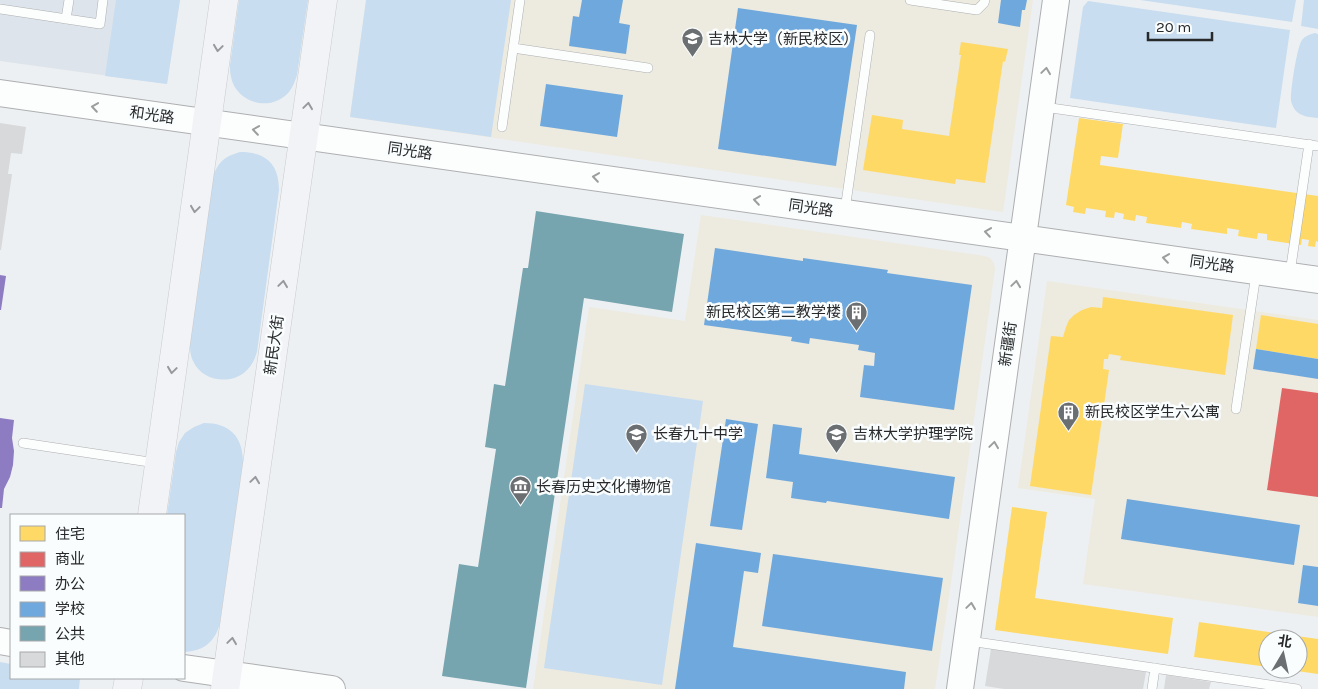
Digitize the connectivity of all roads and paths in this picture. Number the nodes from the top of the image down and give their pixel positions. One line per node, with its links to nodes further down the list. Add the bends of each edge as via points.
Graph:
1 (69, 0): 10 (lane)
2 (103, 0): 10 (lane, via 100,24)
3 (224, 0): 16 (main road, one-way to 16)
4 (323, 0): 18 (main road, 新民大街, one-way to 4)
5 (520, 0): 12 (lane)
6 (910, 0): 7 (lane, via 977,10)
7 (984, 0)
8 (1056, 0): 15 (street, 新疆街, one-way to 8)
9 (0, 9): 10 (lane)
10 (66, 19)
11 (870, 35): 20 (lane)
12 (513, 48): 13 (lane); 17 (lane)
13 (648, 68)
14 (0, 93): 16 (street, 和光路, one-way to 14)
15 (1041, 106): 19 (lane); 21 (street, 新疆街)
16 (207, 123): 18 (street, 和光路, one-way to 16); 27 (main road, one-way to 27)
17 (502, 127)
18 (304, 136): 20 (street, 同光路, one-way to 18); 32 (main road, 新民大街, one-way to 18)
19 (1313, 145): 23 (lane)
20 (844, 212): 21 (street, 同光路, one-way to 20)
21 (1022, 237): 22 (street, 同光路, one-way to 21); 29 (street, 新疆街, one-way to 21)
22 (1256, 271): 23 (street, 同光路); 25 (lane)
23 (1290, 276): 24 (street, 同光路)
24 (1318, 280)
25 (1236, 409)
26 (23, 443): 27 (lane)
27 (159, 463): 28 (main road)
28 (152, 514)
29 (967, 641): 31 (lane); 34 (street, 新疆街)
30 (185, 668): 32 (street)
31 (1155, 668): 35 (lane); 36 (lane)
32 (226, 681): 33 (street)
33 (332, 689)
34 (960, 689)
35 (1152, 689)
36 (1297, 689)

